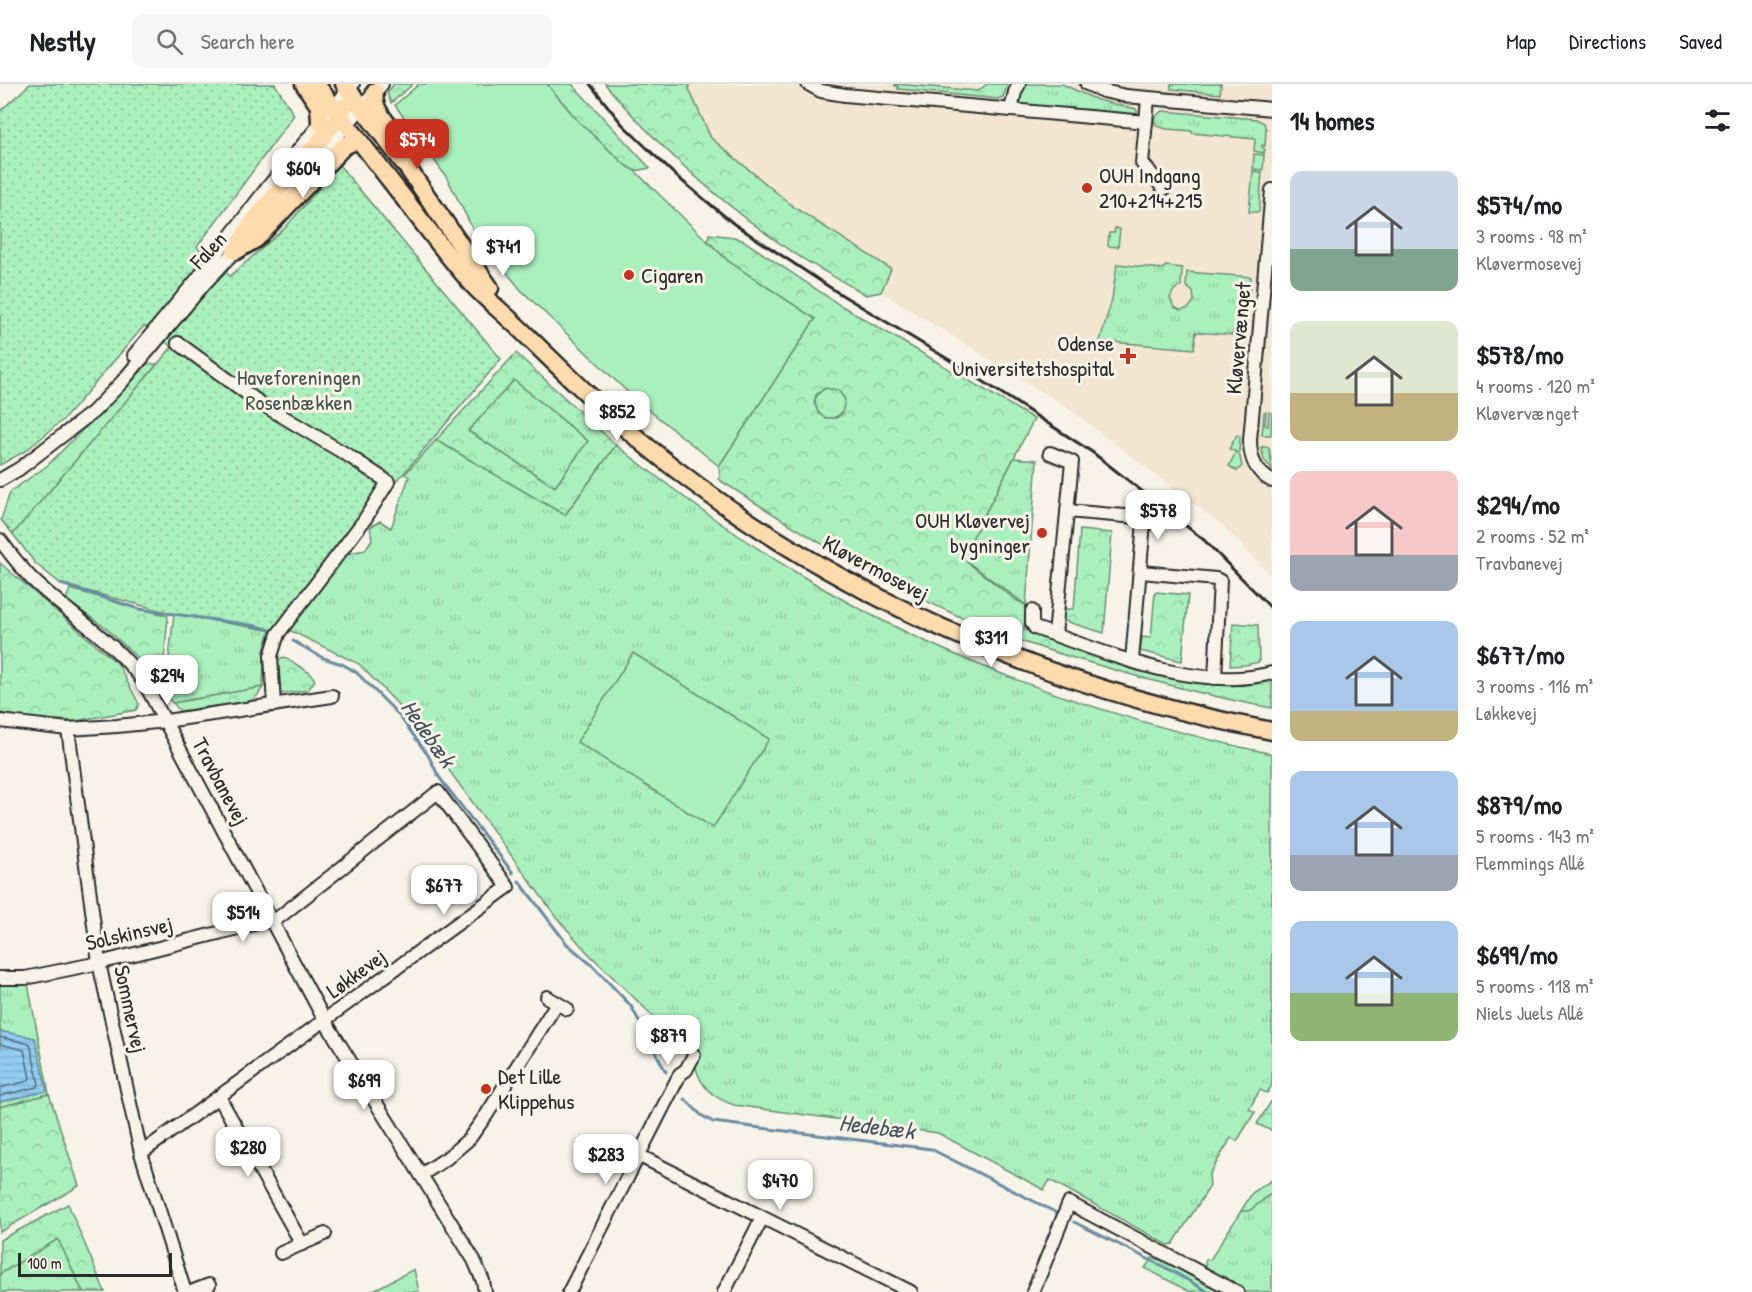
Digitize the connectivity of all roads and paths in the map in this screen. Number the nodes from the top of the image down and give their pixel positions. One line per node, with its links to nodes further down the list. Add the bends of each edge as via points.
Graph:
1 (304, 84): 11 (main road, via 319,106)
2 (316, 84): 8 (main road, Kløvermosevej)
3 (808, 84): 10 (street, via 821,91 845,95)
4 (1020, 84): 10 (street)
5 (1087, 84): 7 (street, via 1103,91)
6 (376, 87): 8 (main road); 16 (main road, via 377,109 447,212)
7 (1148, 98): 9 (street); 12 (street)
8 (347, 103): 11 (street, Falen); 13 (main road, Kløvermosevej); 16 (main road, Kløvermosevej, via 409,170); 17 (main road, via 251,224)
9 (1272, 109)
10 (1011, 110): 12 (street)
11 (320, 122): 20 (street, Falen, via 117,377)
12 (1146, 122): 14 (street, via 1142,163)
13 (360, 142): 17 (main road, via 344,146 256,239); 18 (main road, Kløvermosevej, via 475,286)
14 (1164, 189)
15 (1272, 190): 23 (street, Kløvervænget, via 1250,440 1254,465)
16 (458, 244): 18 (main road, Kløvermosevej)
17 (235, 251): 20 (street, Falen, via 122,382 93,412)
18 (520, 329): 37 (main road, Kløvermosevej, via 649,448 799,553 865,590 940,627 1043,669 1150,704)
19 (178, 343): 33 (street, via 260,403 388,482 278,634 271,656)
20 (59, 438): 22 (street, Falen)
21 (1050, 453): 24 (street, via 1072,462)
22 (0, 480)
23 (1272, 481)
24 (1067, 511): 26 (street, via 1143,519); 28 (street)
25 (0, 540): 35 (street, Travbanevej, via 32,579 131,664)
26 (1141, 572): 29 (street); 31 (street, via 1220,581)
27 (1032, 611): 28 (street, via 1033,627)
28 (1055, 635): 29 (street)
29 (1132, 660): 31 (street, via 1181,674)
30 (1272, 673): 31 (street, via 1240,679)
31 (1215, 678)
32 (332, 696): 33 (street)
33 (274, 705): 35 (street)
34 (0, 721): 36 (street)
35 (166, 721): 36 (street); 39 (street, Travbanevej)
36 (68, 729): 40 (street, Sommervej)
37 (1272, 731)
38 (438, 792): 39 (street, Solskinsvej); 43 (street, Løkkevej, via 508,887)
39 (272, 920): 40 (street, Solskinsvej); 43 (street, Travbanevej)
40 (99, 963): 41 (street, Solskinsvej, via 25,978); 46 (street, Sommervej)
41 (0, 975)
42 (557, 1003): 48 (street, via 469,1139)
43 (325, 1021): 45 (street, Løkkevej); 48 (street, Travbanevej)
44 (694, 1055): 47 (street)
45 (219, 1097): 46 (street, Løkkevej); 51 (street)
46 (141, 1153): 55 (street)
47 (638, 1155): 49 (street); 58 (street)
48 (421, 1175): 57 (street, Travbanevej, via 474,1260)
49 (762, 1218): 53 (street); 59 (street)
50 (325, 1234): 51 (street)
51 (302, 1244): 52 (street)
52 (281, 1253)
53 (883, 1279): 60 (street); 61 (street)
54 (209, 1285): 56 (street)
55 (184, 1292)
56 (191, 1292)
57 (485, 1292)
58 (568, 1292)
59 (724, 1292)
60 (876, 1292)
61 (911, 1292)
62 (1033, 1292): 63 (street, via 1069,1203)
63 (1238, 1292)

